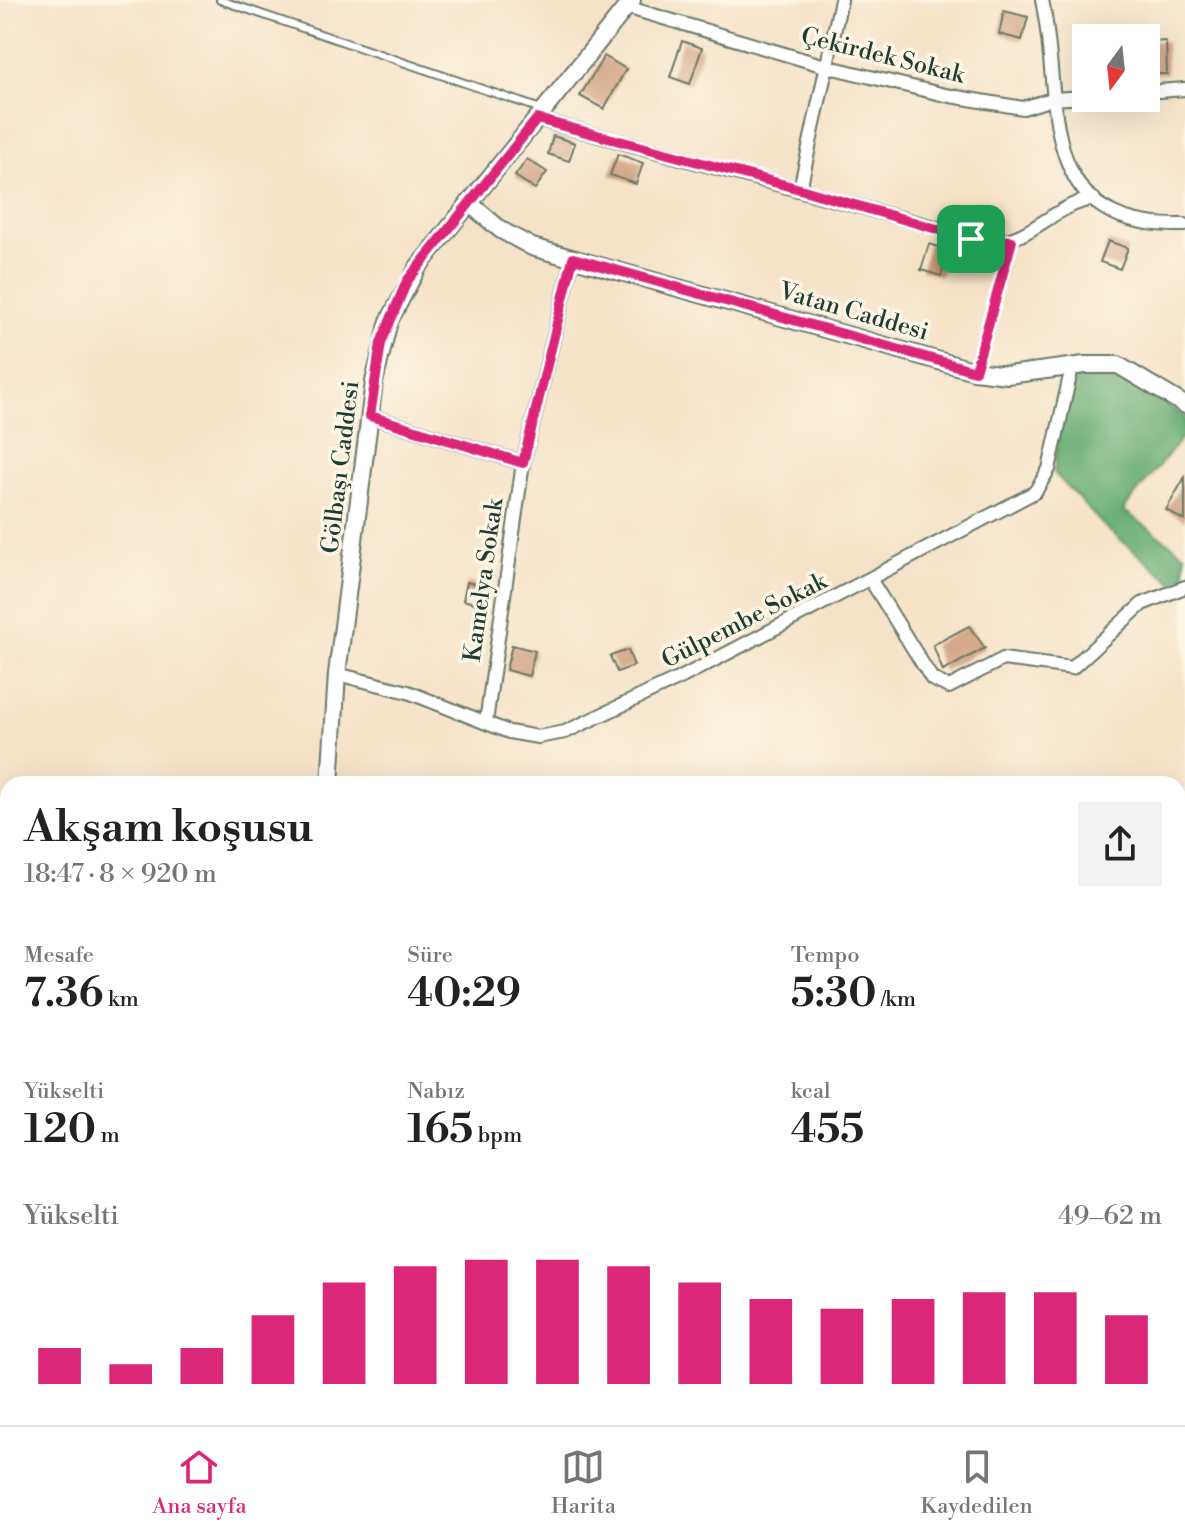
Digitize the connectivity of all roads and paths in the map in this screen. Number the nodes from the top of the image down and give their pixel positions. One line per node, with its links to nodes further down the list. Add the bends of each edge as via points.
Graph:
1 (220, 0): 10 (lane)
2 (841, 0): 5 (street)
3 (1042, 0): 9 (street)
4 (629, 4): 5 (street, Çekirdek Sokak); 10 (street, Gölbaşı Caddesi)
5 (825, 66): 9 (street, Çekirdek Sokak, via 1023,108); 11 (street)
6 (1185, 89): 7 (street)
7 (1160, 91)
8 (1072, 98): 9 (street, Çekirdek Sokak)
9 (1052, 99): 12 (street, via 1060,145)
10 (541, 114): 11 (street); 13 (street, Gölbaşı Caddesi)
11 (800, 189): 15 (street, via 971,239)
12 (1094, 199): 14 (street, via 1140,223); 15 (street, via 1069,204)
13 (469, 203): 16 (street, Vatan Caddesi, via 517,240); 20 (street, Gölbaşı Caddesi, via 401,295 381,343)
14 (1185, 225)
15 (1012, 241): 18 (lane)
16 (573, 258): 18 (street, Vatan Caddesi); 21 (street, Kamelya Sokak)
17 (1072, 367): 18 (street, Vatan Caddesi, via 1007,375); 19 (street, Vatan Caddesi, via 1118,365); 22 (street, Gülpembe Sokak, via 1043,484 1019,502)
18 (975, 371)
19 (1185, 405)
20 (370, 416): 21 (street); 24 (street, Gölbaşı Caddesi)
21 (523, 463): 25 (street, Kamelya Sokak)
22 (870, 579): 23 (street, via 938,684 949,687 1003,659 1072,668 1142,604); 25 (street, Gülpembe Sokak, via 565,732 538,737)
23 (1185, 587)
24 (337, 674): 25 (street, Gülpembe Sokak, via 408,692); 26 (street, Gölbaşı Caddesi)
25 (486, 722)
26 (331, 776)

